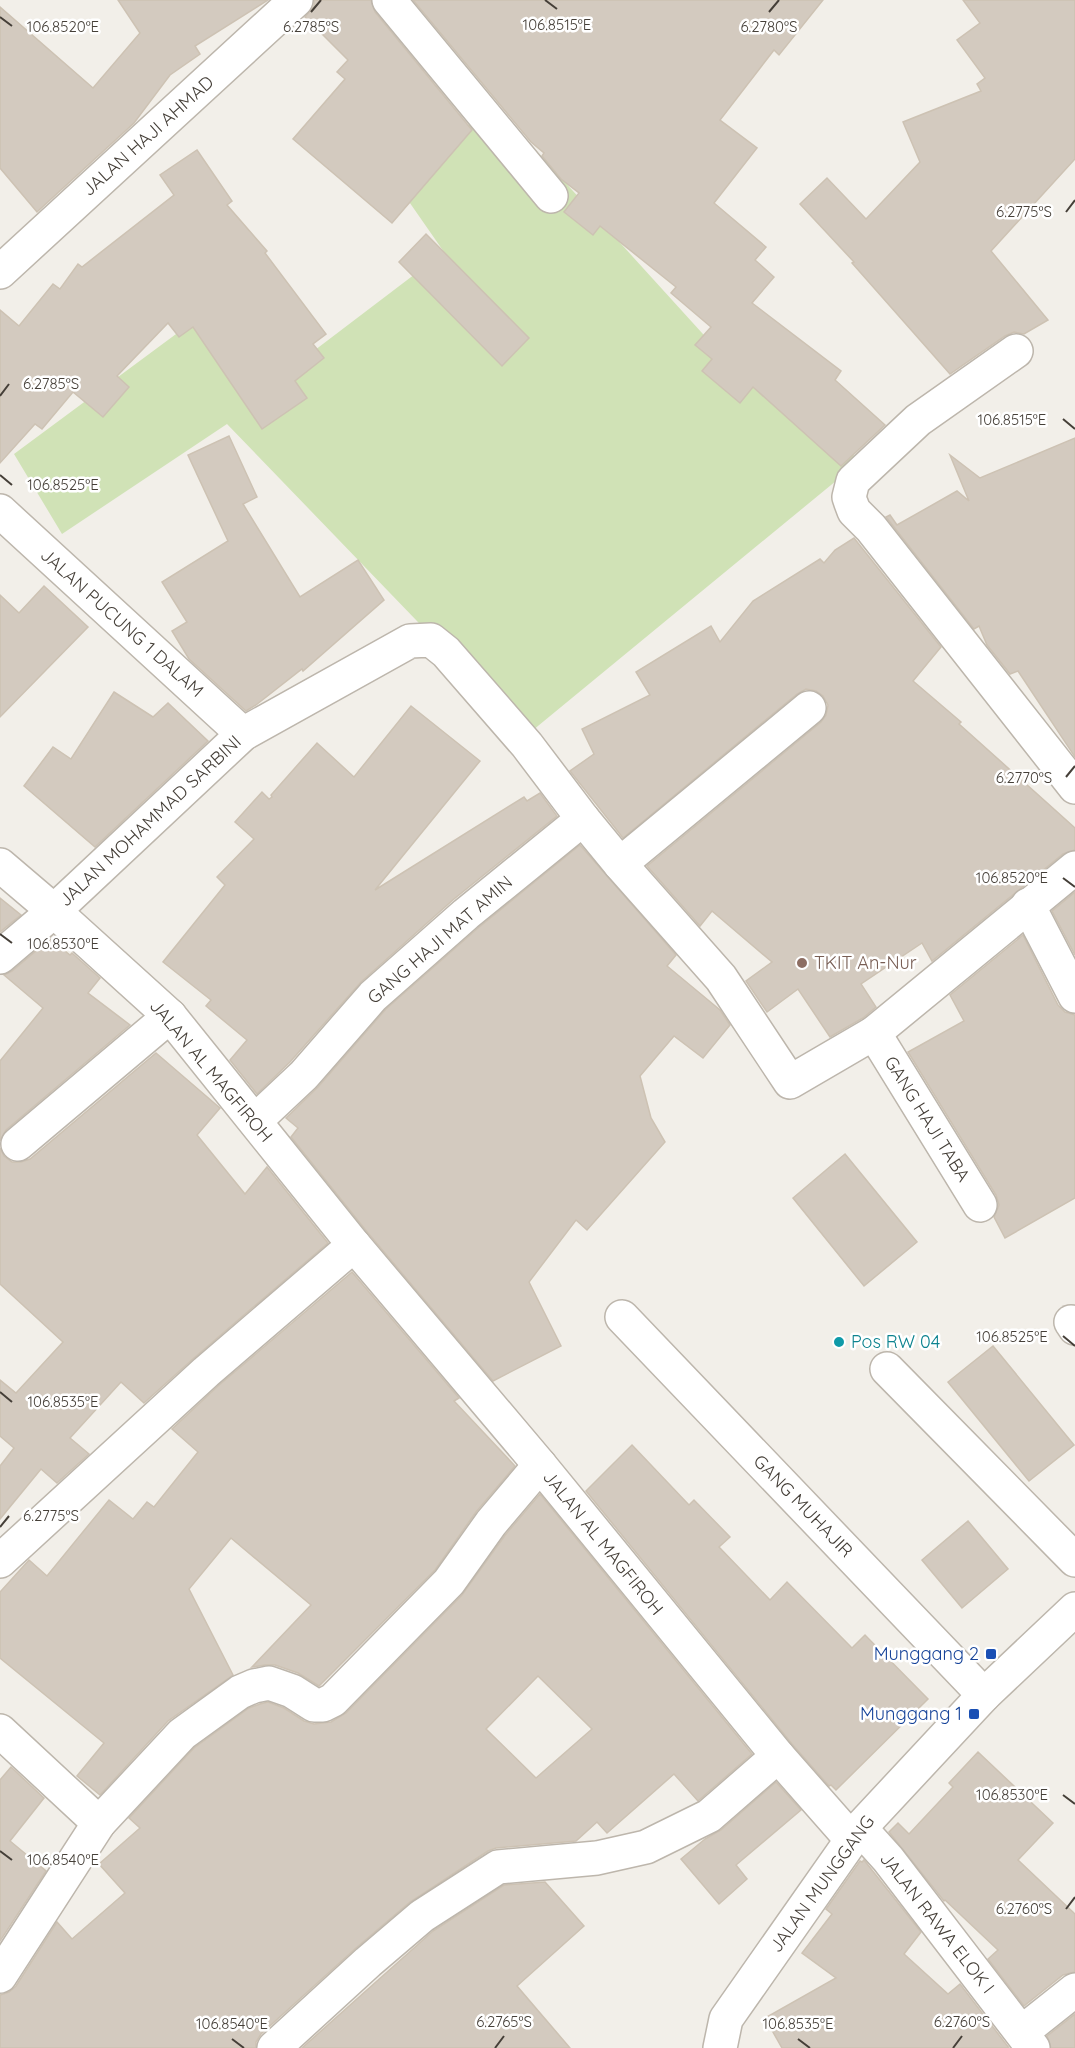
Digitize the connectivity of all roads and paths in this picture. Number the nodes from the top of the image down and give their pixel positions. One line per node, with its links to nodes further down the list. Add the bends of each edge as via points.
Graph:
1 (296, 0): 4 (street, JALAN HAJI AHMAD)
2 (389, 0): 3 (street)
3 (551, 196)
4 (0, 272)
5 (1016, 351): 9 (street, via 918,420 853,482 849,497 854,511)
6 (0, 512): 8 (street, JALAN PUCUNG 1 DALAM)
7 (809, 708): 11 (street)
8 (243, 734): 10 (street, JALAN MOHAMMAD SARBINI, via 400,645 431,640 527,745); 15 (street, JALAN MOHAMMAD SARBINI)
9 (1075, 787)
10 (583, 819): 11 (street, JALAN MOHAMMAD SARBINI); 20 (street, GANG HAJI MAT AMIN, via 373,996 304,1075)
11 (620, 864): 19 (street, JALAN MOHAMMAD SARBINI, via 721,978 790,1082)
12 (0, 865): 15 (street, JALAN AL MAGFIROH)
13 (1075, 868): 14 (street, JALAN MOHAMMAD SARBINI)
14 (1028, 905): 17 (street); 19 (street, JALAN MOHAMMAD SARBINI)
15 (54, 911): 16 (street, JALAN MOHAMMAD SARBINI); 18 (street, JALAN AL MAGFIROH)
16 (0, 957)
17 (1075, 996)
18 (170, 1016): 20 (street, JALAN AL MAGFIROH); 21 (street)
19 (874, 1034): 22 (street, GANG HAJI TABA)
20 (255, 1121): 23 (street, JALAN AL MAGFIROH)
21 (18, 1144)
22 (980, 1205)
23 (354, 1245): 26 (street, JALAN AL MAGFIROH); 28 (street, via 206,1372)
24 (622, 1317): 30 (street, GANG MUHAJIR)
25 (887, 1370): 27 (street)
26 (540, 1465): 32 (street, JALAN AL MAGFIROH); 33 (street, via 491,1522 449,1582 333,1700 314,1705 269,1683 240,1692 182,1734)
27 (1075, 1560)
28 (0, 1561)
29 (1075, 1609): 30 (street, JALAN MUNGGANG)
30 (984, 1695): 34 (street, JALAN MUNGGANG)
31 (0, 1731): 33 (street)
32 (778, 1756): 34 (street, JALAN AL MAGFIROH); 38 (street, via 709,1816 645,1847 597,1858 498,1867 422,1916)
33 (99, 1823): 35 (street)
34 (856, 1834): 37 (street, JALAN RAWA ELOK I, via 888,1858); 39 (street, JALAN MUNGGANG, via 726,2019)
35 (0, 1976)
36 (1075, 1990): 37 (street)
37 (1028, 2040)
38 (274, 2048)
39 (720, 2048)

